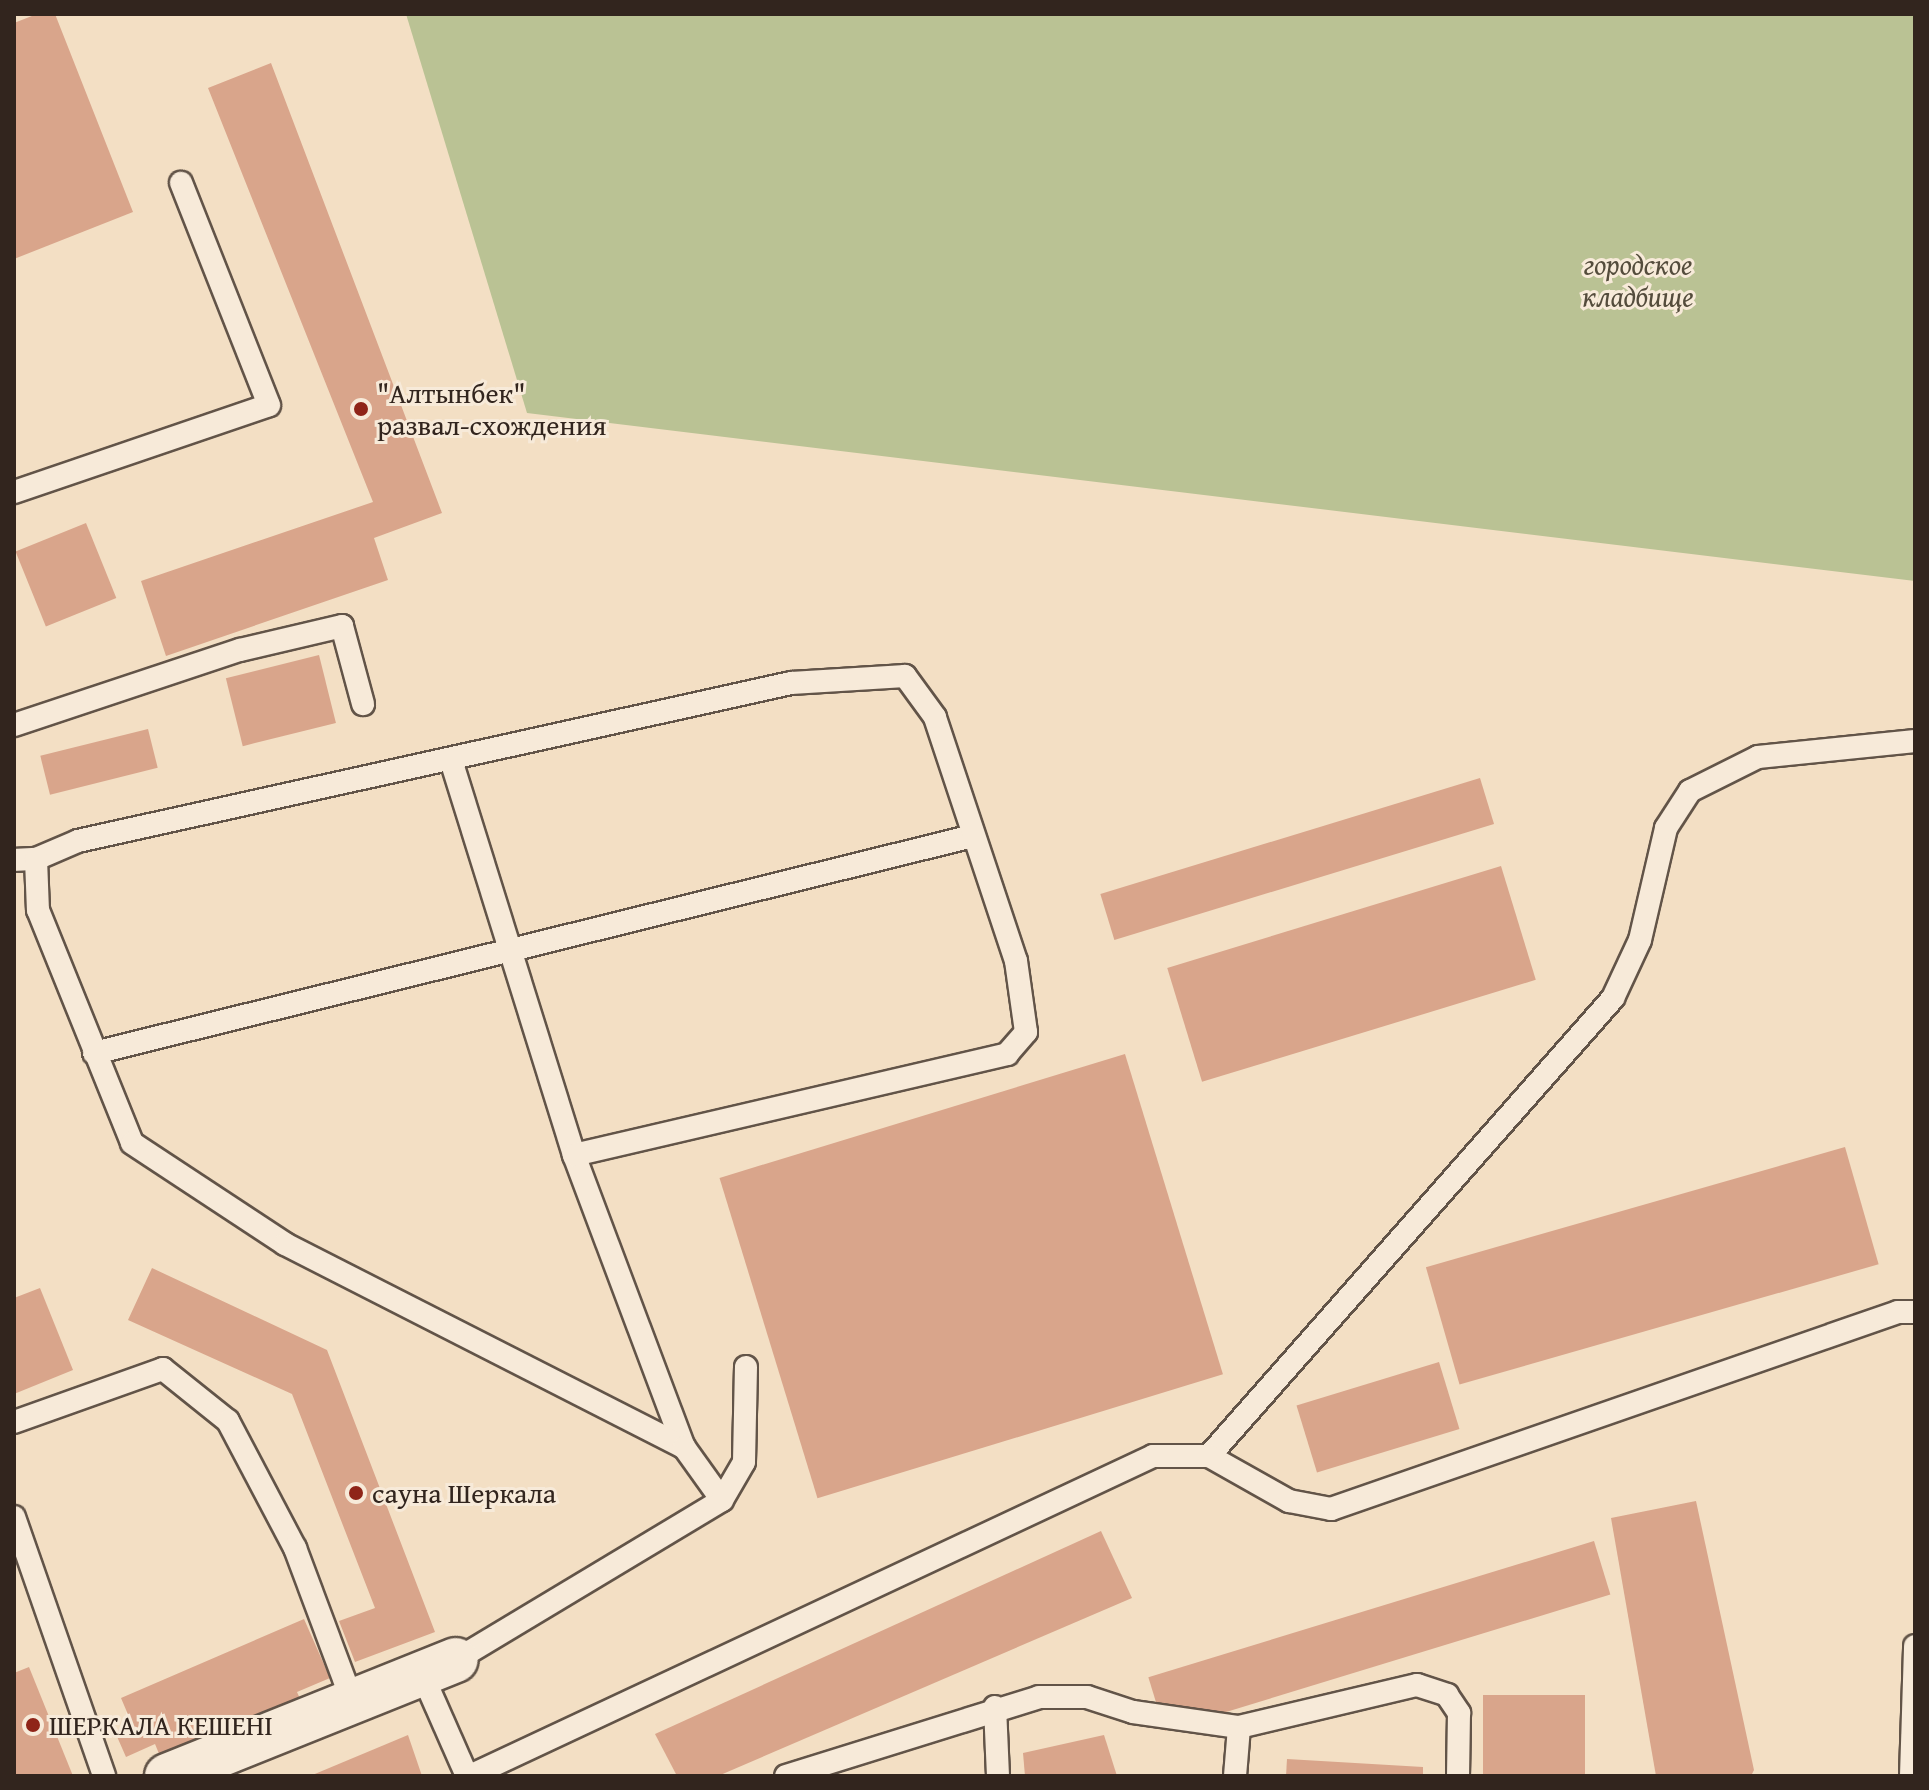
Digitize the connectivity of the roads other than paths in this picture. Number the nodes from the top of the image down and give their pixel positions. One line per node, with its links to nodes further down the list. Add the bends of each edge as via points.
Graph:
1 (181, 183): 2 (lane, via 269,405)
2 (14, 492)
3 (363, 704): 4 (lane, via 342,626 240,650)
4 (14, 725)
5 (1915, 741): 16 (lane, via 1758,757 1690,791 1666,828 1640,940 1613,998)
6 (451, 760): 7 (lane, via 791,683 905,676 935,717); 8 (lane, via 78,841); 9 (lane)
7 (969, 837): 9 (lane); 11 (lane, via 1016,961 1026,1032 1007,1054)
8 (25, 860): 10 (lane, via 38,910)
9 (511, 954): 10 (lane); 11 (lane)
10 (94, 1053): 15 (lane, via 132,1143 217,1205)
11 (574, 1155): 15 (lane)
12 (1915, 1312): 16 (lane, via 1898,1312 1331,1509 1289,1501)
13 (746, 1367): 17 (lane, via 744,1462)
14 (14, 1422): 21 (lane, via 163,1369 228,1421 295,1548)
15 (684, 1447): 17 (lane)
16 (1209, 1456): 26 (lane, via 1153,1456)
17 (722, 1500): 20 (lane)
18 (14, 1517): 24 (lane)
19 (1915, 1646): 31 (lane)
20 (439, 1667): 21 (street); 26 (lane)
21 (353, 1703): 25 (street)
22 (995, 1707): 23 (lane, via 1087,1697 1133,1712); 27 (lane); 28 (lane)
23 (1239, 1727): 29 (lane); 30 (lane, via 1417,1685 1447,1695 1459,1713)
24 (104, 1776)
25 (167, 1776)
26 (469, 1776)
27 (786, 1776)
28 (998, 1776)
29 (1235, 1776)
30 (1458, 1776)
31 (1911, 1776)

